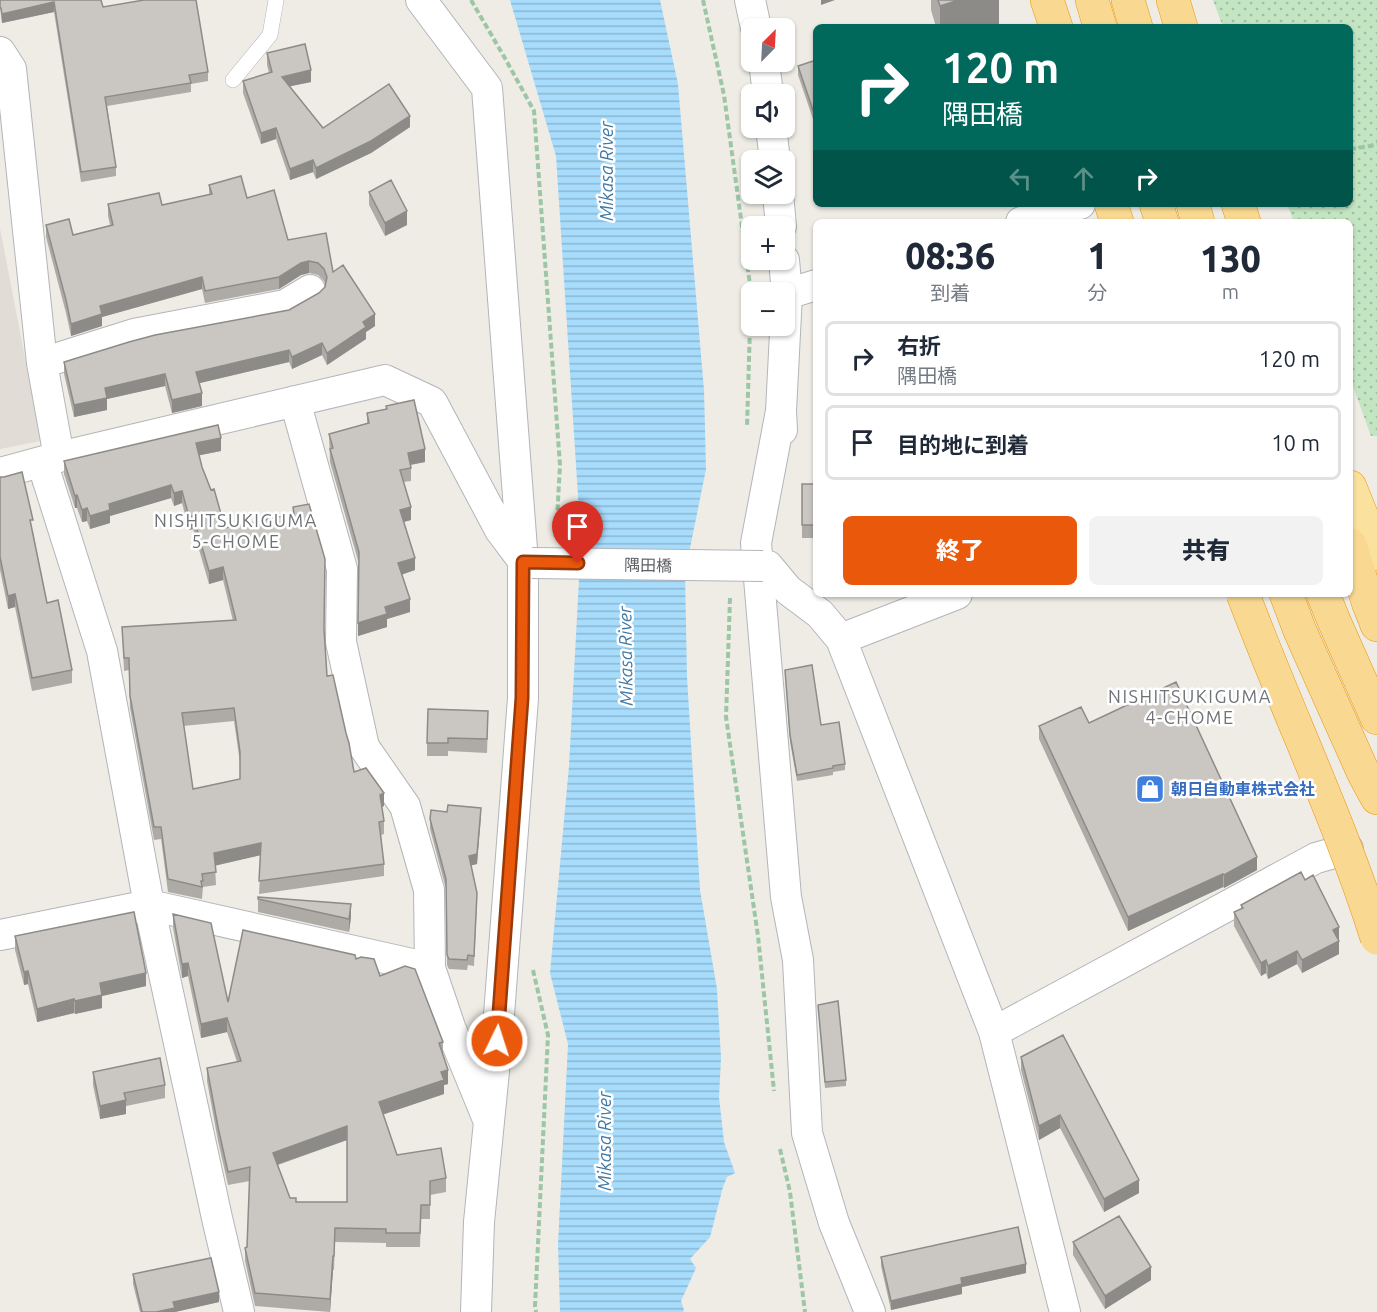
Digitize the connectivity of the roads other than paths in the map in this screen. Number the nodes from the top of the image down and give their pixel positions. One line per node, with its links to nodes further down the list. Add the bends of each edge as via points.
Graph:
1 (276, 0): 14 (lane, via 270,35)
2 (421, 0): 29 (street, via 487,88)
3 (750, 0): 8 (street)
4 (1047, 0): 9 (highway)
5 (1092, 0): 10 (highway)
6 (1128, 0): 11 (highway)
7 (1175, 0): 12 (highway)
8 (754, 18)
9 (1054, 24)
10 (1099, 24)
11 (1135, 24)
12 (1183, 24)
13 (0, 52): 21 (street, via 10,69)
14 (233, 80)
15 (1070, 207): 16 (street)
16 (1031, 219)
17 (813, 286): 19 (street)
18 (310, 290): 21 (street, via 285,305 134,334)
19 (795, 292)
20 (785, 336): 23 (street)
21 (42, 363): 24 (street)
22 (295, 401): 24 (street); 29 (street, via 385,380 432,402 500,530); 45 (street, via 342,569 341,642 364,747 405,806 429,890)
23 (781, 411): 30 (street, via 783,448); 50 (street, via 756,543 786,897 798,960 807,1133 834,1222)
24 (50, 459): 25 (street); 42 (street, via 102,651)
25 (0, 473)
26 (1353, 494): 28 (highway)
27 (1353, 554): 36 (highway)
28 (1377, 554)
29 (528, 562): 30 (street, 隅田橋, bridge); 47 (street, via 522,698)
30 (766, 566): 37 (street, via 788,590 820,614)
31 (949, 597): 37 (street)
32 (1242, 597): 40 (highway)
33 (1242, 597): 44 (highway, bridge, via 1308,755)
34 (1287, 597): 39 (highway)
35 (1329, 607): 38 (highway)
36 (1377, 625)
37 (841, 639): 46 (street)
38 (1377, 718)
39 (1377, 798)
40 (1348, 849): 41 (highway); 46 (street, via 1316,858)
41 (1377, 903)
42 (149, 905): 43 (street); 45 (street); 48 (street)
43 (0, 935)
44 (1377, 938)
45 (430, 968): 47 (street)
46 (993, 1032): 51 (street)
47 (489, 1122): 49 (street, via 479,1222)
48 (239, 1312)
49 (476, 1312)
50 (870, 1312)
51 (1065, 1312)

